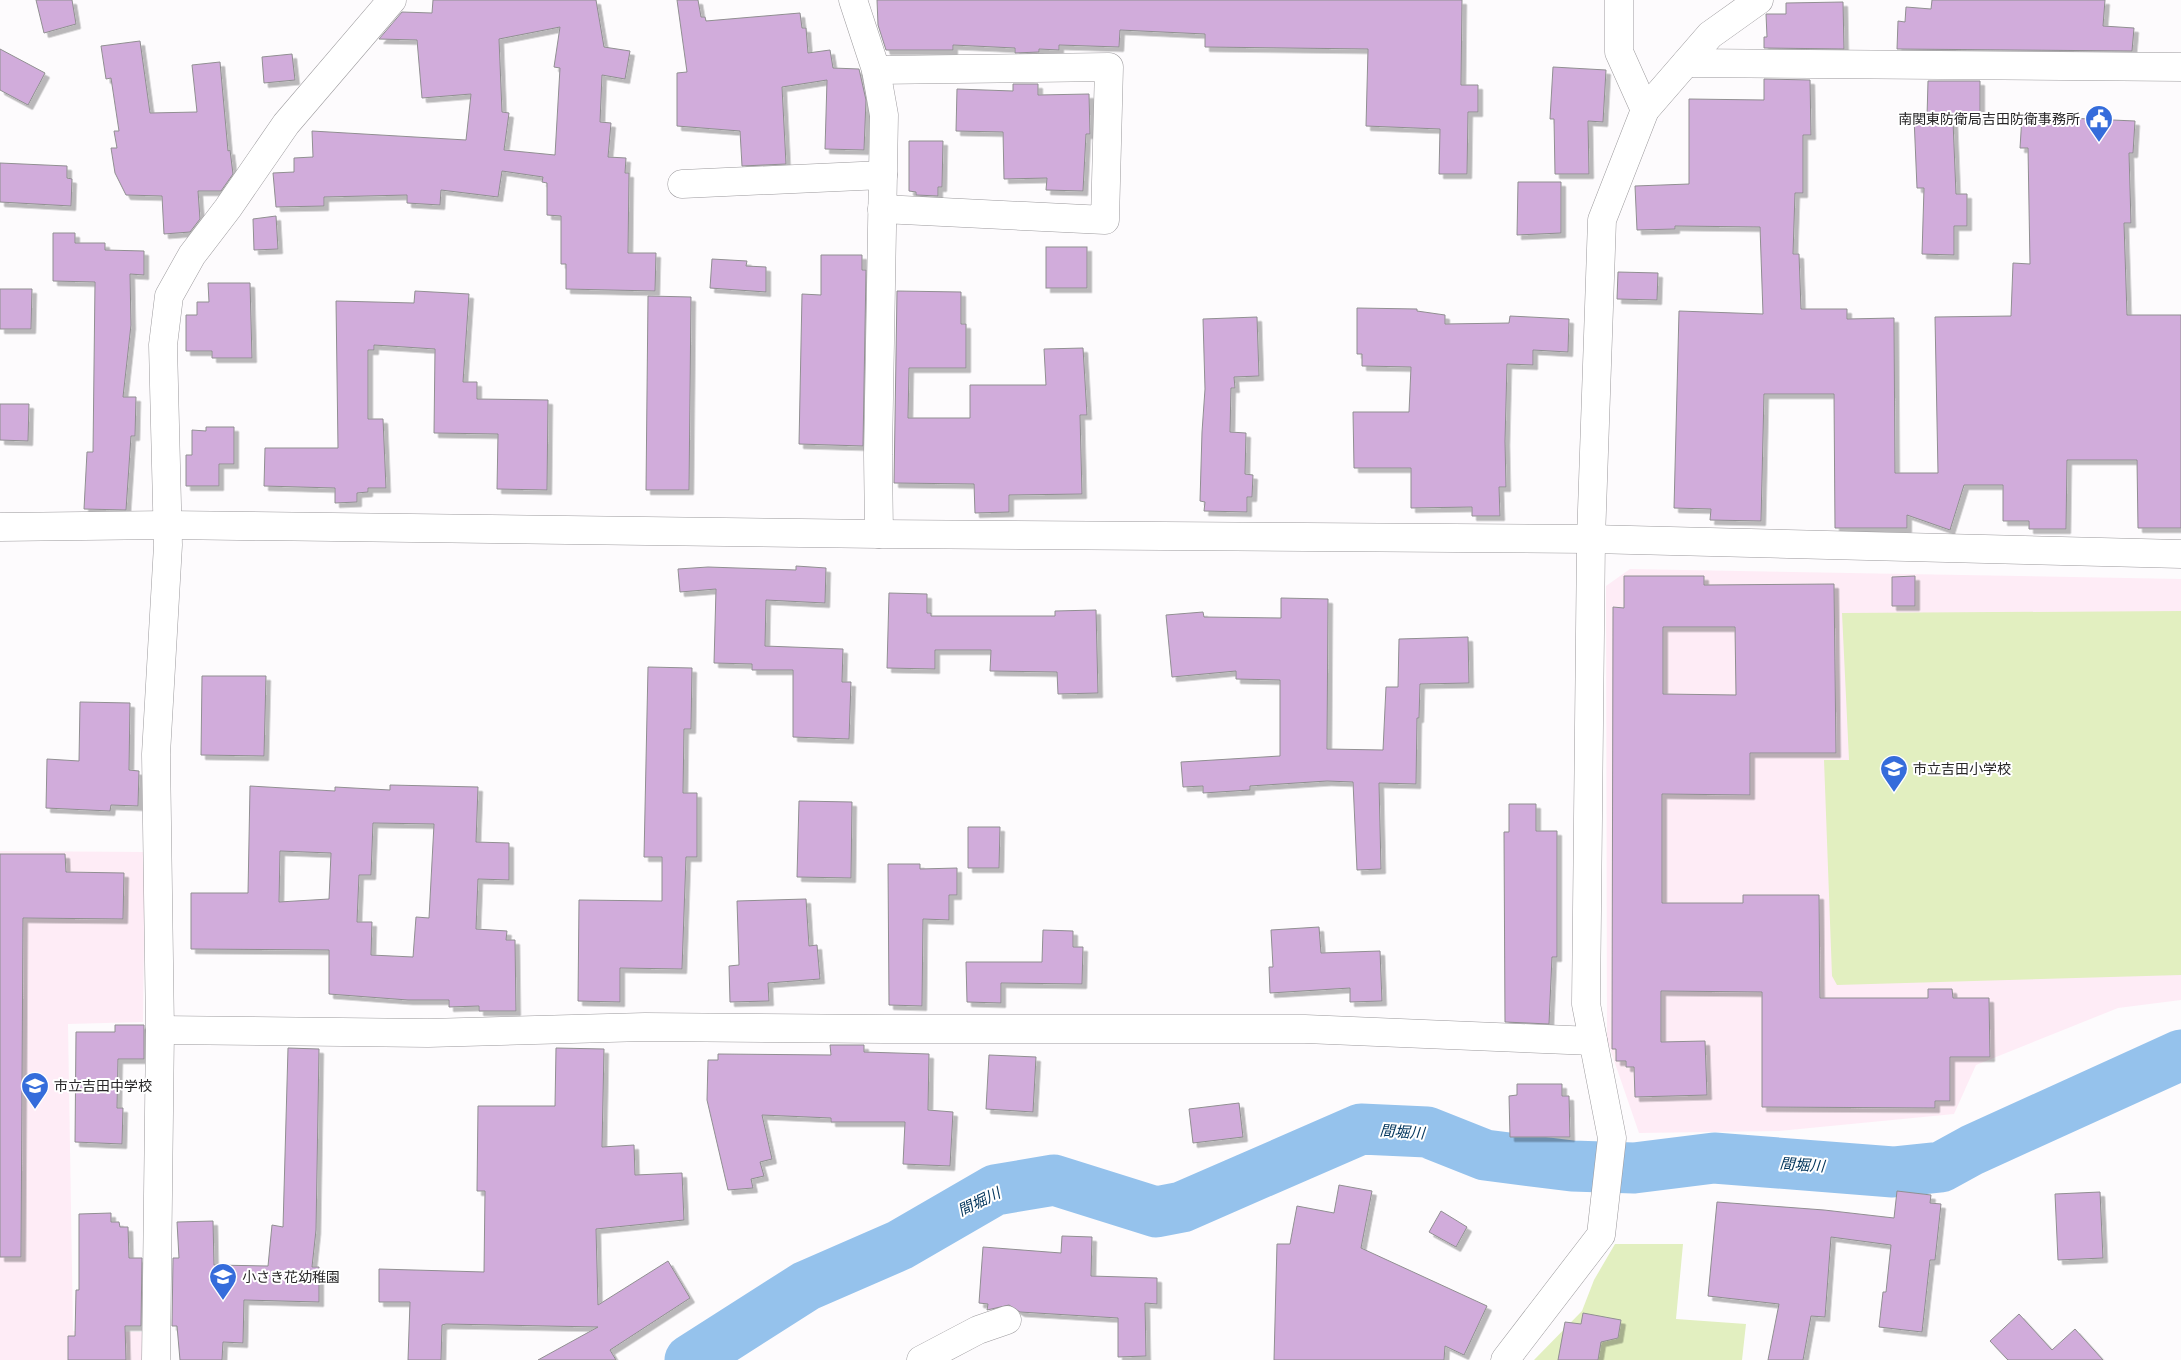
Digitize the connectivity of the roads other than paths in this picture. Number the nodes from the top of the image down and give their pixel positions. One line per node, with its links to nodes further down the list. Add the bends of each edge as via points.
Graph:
1 (392, 0): 12 (street, via 286,124 192,255 169,296 163,345)
2 (853, 0): 7 (street)
3 (1619, 0): 8 (street, via 1618,52)
4 (1759, 0): 5 (street, via 1710,35)
5 (1686, 62): 6 (street); 8 (street)
6 (2181, 67)
7 (876, 70): 9 (street, via 884,115); 11 (street, via 1109,68 1105,220)
8 (1644, 110): 15 (street, via 1602,220)
9 (882, 175): 10 (street); 11 (street)
10 (682, 184)
11 (882, 209): 14 (street)
12 (167, 525): 13 (street); 14 (street); 17 (street, via 156,754)
13 (0, 527)
14 (879, 534): 15 (street)
15 (1591, 539): 16 (street); 18 (street, via 1586,1004)
16 (2181, 554)
17 (160, 1030): 18 (street, via 428,1033 645,1027 1305,1028); 20 (street)
18 (1593, 1041): 22 (street, via 1612,1138 1601,1235)
19 (1007, 1320): 21 (street, via 978,1330)
20 (156, 1360)
21 (921, 1360)
22 (1505, 1360)

